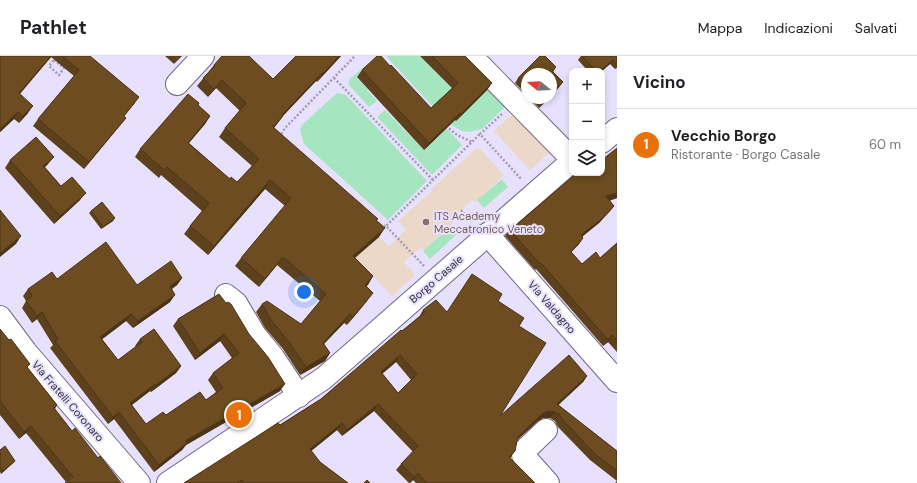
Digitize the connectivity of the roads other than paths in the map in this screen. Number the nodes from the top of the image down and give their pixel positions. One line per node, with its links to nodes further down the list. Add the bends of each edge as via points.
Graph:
1 (203, 56): 3 (street)
2 (471, 56): 6 (street)
3 (177, 84)
4 (617, 129): 5 (street)
5 (604, 140)
6 (569, 157)
7 (569, 162): 8 (street, Borgo Casale)
8 (480, 229): 11 (street, Via Valdagno); 12 (street, Borgo Casale, via 324,378)
9 (226, 295): 12 (street, via 236,303)
10 (0, 317): 14 (street, Via Fratelli Coronaro, via 26,352)
11 (617, 381)
12 (298, 396): 15 (street, Borgo Casale)
13 (546, 430): 16 (street, via 523,455)
14 (140, 483)
15 (168, 483)
16 (548, 483)

